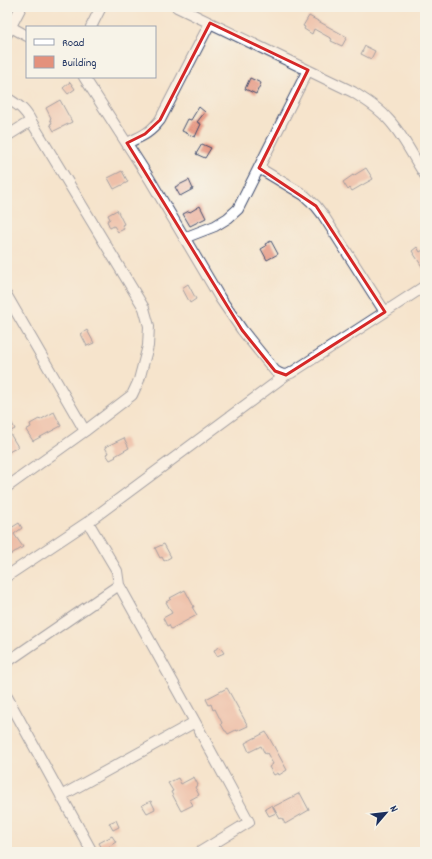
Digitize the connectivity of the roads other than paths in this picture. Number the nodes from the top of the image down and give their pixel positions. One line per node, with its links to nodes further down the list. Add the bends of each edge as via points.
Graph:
1 (21, 7): 6 (street)
2 (101, 7): 5 (street)
3 (177, 7): 4 (street)
4 (210, 23): 8 (street); 13 (street, via 160,120 153,129)
5 (92, 26)
6 (9, 31): 7 (street)
7 (26, 36)
8 (308, 70): 14 (street); 15 (street, via 375,106 388,118)
9 (85, 78): 13 (street)
10 (7, 98): 11 (street, via 22,107)
11 (31, 121): 12 (street); 21 (street, via 144,308 149,326 148,346 132,395)
12 (7, 136)
13 (127, 143): 16 (street)
14 (259, 168): 16 (street, via 238,209 215,226); 19 (street, via 304,195 324,215)
15 (425, 175)
16 (184, 238): 20 (street, via 242,330 275,371)
17 (425, 286): 19 (street)
18 (7, 296): 21 (street)
19 (385, 312): 20 (street)
20 (286, 375): 23 (street)
21 (85, 431): 22 (street)
22 (7, 486)
23 (88, 522): 24 (street); 25 (street, via 117,571)
24 (7, 576)
25 (119, 585): 26 (street); 28 (street)
26 (7, 662)
27 (7, 697): 29 (street)
28 (195, 722): 29 (street); 31 (street, via 249,822)
29 (61, 796): 30 (street)
30 (92, 852)
31 (200, 852)

